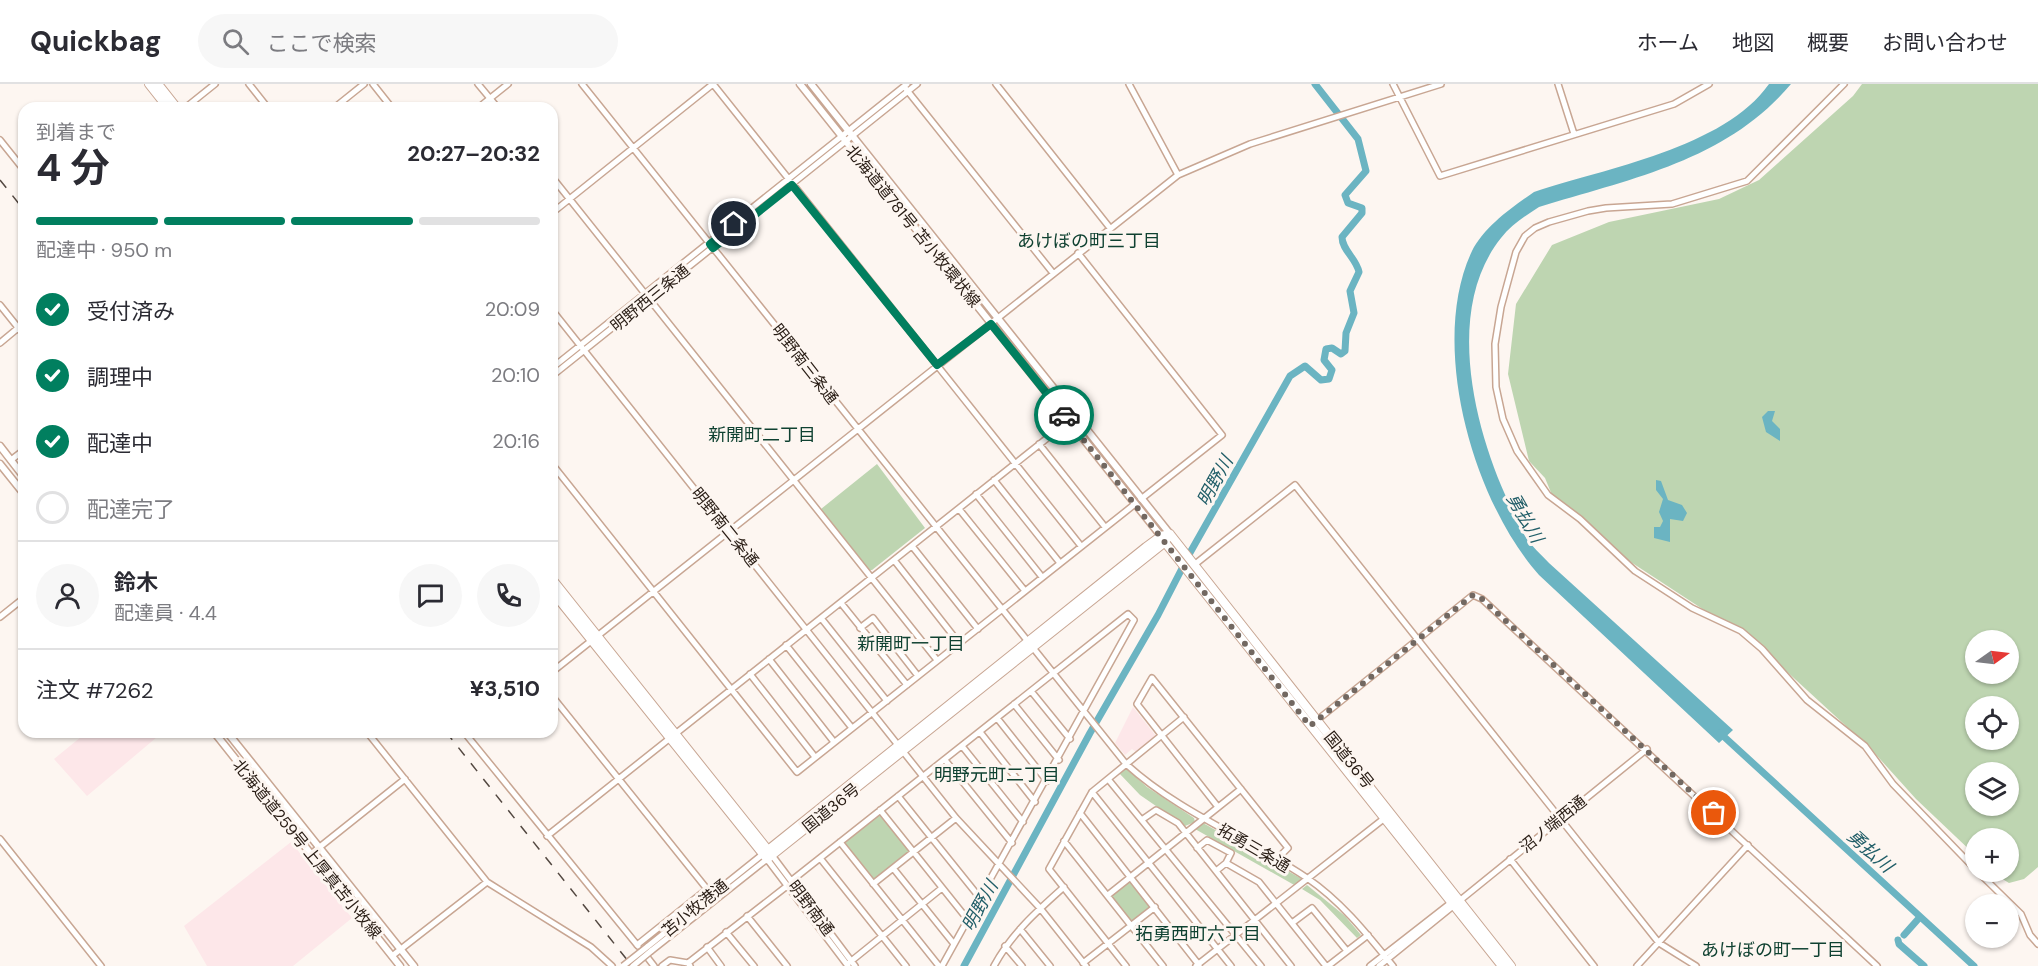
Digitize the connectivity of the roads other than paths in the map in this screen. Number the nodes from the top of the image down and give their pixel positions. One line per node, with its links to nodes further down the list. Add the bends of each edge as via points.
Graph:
1 (149, 84): 23 (highway)
2 (158, 84): 24 (highway)
3 (215, 84): 25 (street)
4 (249, 84): 26 (street)
5 (364, 84): 27 (street)
6 (373, 84): 28 (street)
7 (478, 84): 22 (street)
8 (508, 84): 22 (street)
9 (582, 84): 35 (street, 明野南三条通)
10 (800, 84): 33 (main road, 北海道道781号 苫小牧環状線)
11 (811, 84): 31 (main road, 北海道道781号 苫小牧環状線)
12 (917, 84): 20 (street, 明野西三条通)
13 (996, 84): 42 (street)
14 (1129, 84): 37 (street)
15 (1393, 84): 21 (street)
16 (1441, 84): 21 (street)
17 (1558, 84): 32 (street)
18 (1708, 84): 32 (street, via 1674,104)
19 (1844, 84): 173 (street, via 1747,181 1672,204 1588,212 1549,222 1525,236 1516,252 1496,338 1498,401 1516,451 1548,495 1650,582 1741,631 1762,649 1807,700 1865,746 1893,784)
20 (906, 87): 31 (street, 明野西三条通); 45 (street)
21 (1399, 97): 32 (street, via 1440,176); 37 (street, via 1250,144)
22 (490, 98): 29 (street); 30 (street)
23 (163, 102)
24 (172, 102)
25 (192, 102)
26 (263, 102)
27 (342, 102)
28 (387, 102)
29 (485, 102)
30 (493, 102)
31 (851, 134): 33 (street, 明野西三条通); 49 (main road, 北海道道781号 苫小牧環状線)
32 (1574, 134)
33 (844, 139): 38 (street, 明野西三条通); 50 (main road, 北海道道781号 苫小牧環状線)
34 (0, 140): 36 (street)
35 (633, 148): 38 (street, via 713,84); 40 (street); 43 (street, 明野南三条通)
36 (18, 162)
37 (1178, 175): 42 (street)
38 (791, 183): 43 (street, 明野西三条通); 55 (street)
39 (558, 184): 40 (street)
40 (570, 199): 41 (street); 46 (street)
41 (558, 208)
42 (1110, 228): 44 (street)
43 (711, 246): 46 (street, 明野西三条通); 59 (street, 明野南三条通)
44 (1078, 253): 45 (street); 72 (street, via 1222,435)
45 (1053, 273): 49 (street)
46 (647, 296): 53 (street, 明野西三条通); 68 (street)
47 (0, 305): 51 (street)
48 (558, 317): 53 (street, 明野南二条通)
49 (997, 319): 50 (street); 57 (main road, 北海道道781号 苫小牧環状線)
50 (991, 324): 55 (street); 58 (main road, 北海道道781号 苫小牧環状線)
51 (18, 328): 52 (street)
52 (0, 343)
53 (583, 348): 54 (street, 明野西三条通); 56 (street, 明野西三条通); 77 (street, 明野南二条通)
54 (558, 364)
55 (937, 365): 59 (street); 64 (street)
56 (558, 371)
57 (1075, 416): 58 (street); 72 (main road, 北海道道781号 苫小牧環状線)
58 (1068, 421): 60 (street); 73 (main road, 北海道道781号 苫小牧環状線)
59 (856, 428): 68 (street); 75 (street, 明野南三条通)
60 (1039, 444): 64 (street); 76 (street)
61 (0, 446): 63 (main road)
62 (18, 455): 63 (street)
63 (11, 460): 66 (main road)
64 (1015, 463): 69 (street); 80 (street)
65 (0, 464): 70 (main road)
66 (18, 469)
67 (558, 472): 87 (street)
68 (793, 480): 77 (street); 85 (street)
69 (994, 480): 71 (street); 83 (street)
70 (18, 486)
71 (976, 494): 74 (street); 84 (street)
72 (1141, 499): 78 (main road, 北海道道781号 苫小牧環状線)
73 (1135, 504): 76 (street); 78 (main road, 北海道道781号 苫小牧環状線)
74 (959, 509): 75 (street); 88 (street)
75 (935, 527): 79 (street); 92 (street, 明野南三条通)
76 (1105, 527): 80 (street)
77 (728, 531): 87 (street); 97 (street, 明野南二条通)
78 (1165, 538): 82 (highway, 国道36号); 102 (highway, 国道36号)
79 (912, 546): 81 (street); 96 (street)
80 (1081, 546): 83 (street)
81 (894, 560): 85 (street); 100 (street)
82 (1187, 562): 99 (street, via 1295,485); 119 (highway, 国道36号)
83 (1060, 563): 84 (street)
84 (1042, 577): 88 (street)
85 (871, 578): 91 (street); 104 (street)
86 (558, 587): 98 (highway)
87 (653, 591): 98 (street); 110 (street)
88 (1025, 591): 92 (street)
89 (558, 598): 98 (highway)
90 (18, 603): 93 (street)
91 (841, 603): 94 (street); 95 (street)
92 (1001, 610): 96 (street); 102 (street, 明野南三条通)
93 (0, 617)
94 (821, 618): 97 (street); 112 (street)
95 (860, 628): 108 (street, via 873,618); 109 (street)
96 (978, 628): 100 (street)
97 (806, 629): 101 (street); 115 (street, 明野南二条通)
98 (594, 638): 105 (street); 123 (highway)
99 (1417, 639): 119 (street); 134 (street, via 1473,595 1482,599); 155 (street)
100 (959, 643): 104 (street)
101 (786, 645): 103 (street); 120 (street)
102 (1029, 646): 107 (street); 133 (highway, 国道36号)
103 (769, 659): 106 (street); 131 (street)
104 (937, 660): 108 (street)
105 (558, 667)
106 (750, 674): 110 (street); 135 (street)
107 (1052, 674): 111 (street); 116 (street); 116 (street, via 1128,614 1134,620)
108 (918, 676): 109 (street)
109 (907, 685): 112 (street)
110 (731, 689): 123 (street); 135 (street, via 797,772)
111 (1031, 690): 114 (street); 129 (street)
112 (887, 701): 115 (street)
113 (558, 704): 141 (street)
114 (1014, 704): 118 (street); 137 (street)
115 (873, 712): 120 (street); 133 (street, 明野南二条通)
116 (1085, 716): 129 (street); 138 (street, 拓勇三条通)
117 (1184, 717): 122 (street); 122 (street, via 1152,678 1137,704); 144 (street)
118 (997, 718): 121 (street); 143 (street)
119 (1314, 723): 151 (highway, 国道36号)
120 (852, 728): 131 (street)
121 (980, 732): 132 (street); 147 (street)
122 (1162, 735): 138 (street); 148 (street)
123 (672, 736): 141 (street); 170 (highway)
124 (219, 738): 130 (main road, 北海道道259号 上厚真苫小牧線)
125 (224, 738): 130 (street)
126 (233, 738): 165 (main road, 北海道道259号 上厚真苫小牧線)
127 (372, 738): 140 (street)
128 (469, 738): 158 (street)
129 (1070, 739): 137 (street)
130 (221, 741): 169 (main road, 北海道道259号 上厚真苫小牧線)
131 (834, 742): 135 (street)
132 (962, 746): 136 (street); 156 (street)
133 (901, 747): 139 (street, 明野南二条通); 170 (highway, 国道36号)
134 (1647, 749): 155 (street, 沼ノ端西通); 164 (street)
135 (815, 757)
136 (945, 760): 139 (street); 163 (street)
137 (1059, 760): 143 (street)
138 (1126, 764): 142 (street); 154 (street, 拓勇三条通, via 1165,796)
139 (923, 776): 146 (street); 152 (street, 明野南二条通)
140 (405, 779): 165 (street); 182 (street)
141 (618, 779): 158 (street); 210 (street, via 707,889)
142 (1108, 779): 145 (street); 153 (street)
143 (1047, 781): 147 (street)
144 (1241, 789): 148 (street); 174 (street, via 1288,848)
145 (1092, 792): 150 (street); 175 (street)
146 (898, 796): 149 (street); 159 (street)
147 (1035, 802): 156 (street)
148 (1218, 807): 154 (street)
149 (880, 810): 161 (street); 168 (street)
150 (1080, 813): 162 (street); 180 (street)
151 (1388, 815): 181 (street); 190 (highway, 国道36号)
152 (956, 818): 159 (street); 178 (street, 明野南二条通)
153 (1143, 819): 157 (street, via 1156,810 1178,823); 166 (street)
154 (1202, 819): 157 (street); 174 (street, 拓勇三条通)
155 (1559, 819): 172 (street, 沼ノ端西通); 206 (street)
156 (1023, 822): 163 (street)
157 (1185, 833): 166 (street); 167 (street)
158 (548, 836): 210 (street)
159 (932, 838): 168 (street); 189 (street)
160 (0, 839): 224 (street)
161 (840, 842): 171 (street); 185 (street)
162 (1064, 842): 186 (street, via 1049,869); 188 (street)
163 (1012, 843): 178 (street)
164 (1748, 845): 206 (street); 253 (street)
165 (319, 848): 169 (street); 215 (main road, 北海道道259号 上厚真苫小牧線)
166 (1167, 848): 175 (street); 203 (street)
167 (1197, 848): 176 (street, via 1207,840 1231,853); 179 (street)
168 (914, 852): 177 (street); 187 (street)
169 (311, 854): 217 (main road, 北海道道259号 上厚真苫小牧線)
170 (767, 855): 184 (street, 明野南通); 213 (street, 苫小牧港通)
171 (820, 858): 184 (street); 205 (street)
172 (1510, 859): 190 (street, 沼ノ端西通); 250 (street)
173 (1965, 859)
174 (1276, 860): 181 (street, 拓勇三条通)
175 (1148, 862): 180 (street); 214 (street)
176 (1226, 863): 179 (street); 191 (street, via 1259,882)
177 (893, 867): 185 (street); 192 (street)
178 (1000, 868): 189 (street); 193 (street, 明野南二条通)
179 (1216, 871): 198 (street)
180 (1130, 877): 188 (street); 194 (street)
181 (1308, 879): 191 (street); 204 (street, 拓勇三条通, via 1341,905)
182 (487, 882): 215 (street); 227 (street, via 591,947)
183 (1988, 882): 209 (street, via 2021,914)
184 (789, 884): 195 (street); 220 (street, 明野南通)
185 (873, 884): 196 (street)
186 (1064, 887): 193 (street); 208 (street)
187 (942, 888): 192 (street); 197 (street)
188 (1107, 895): 200 (street)
189 (980, 898): 197 (street)
190 (1455, 902): 218 (street, 沼ノ端西通); 248 (highway, 国道36号); 249 (highway, 国道36号)
191 (1276, 903): 198 (street); 199 (street)
192 (922, 904): 196 (street); 207 (street)
193 (1040, 908): 201 (street); 222 (street, 明野南二条通)
194 (1155, 908): 200 (street); 223 (street)
195 (747, 916): 202 (street); 234 (street)
196 (902, 920): 205 (street); 236 (street)
197 (968, 920): 207 (street)
198 (1254, 920): 203 (street); 243 (street)
199 (1292, 923): 216 (street, via 1312,908); 244 (street)
200 (1132, 926): 208 (street); 240 (street)
201 (1020, 929): 211 (street); 238 (street)
202 (726, 932): 212 (street); 233 (street)
203 (1236, 934): 214 (street); 242 (street)
204 (1368, 935): 216 (street); 218 (street, 拓勇三条通)
205 (882, 936): 220 (street); 235 (street)
206 (1659, 943): 251 (street); 252 (street)
207 (954, 944): 236 (street)
208 (1109, 944): 222 (street); 239 (street)
209 (2038, 944)
210 (637, 945): 230 (street)
211 (1005, 945): 221 (street); 237 (street)
212 (707, 947): 219 (street); 232 (street)
213 (649, 949): 228 (street, 苫小牧港通, bridge); 229 (street, 苫小牧港通, bridge)
214 (1217, 949): 223 (street); 241 (street)
215 (400, 950): 217 (street); 226 (main road, 北海道道259号 上厚真苫小牧線)
216 (1347, 951): 244 (street)
217 (392, 956): 225 (main road, 北海道道259号 上厚真苫小牧線)
218 (1386, 957): 245 (street, 沼ノ端西通); 246 (street, 沼ノ端西通); 247 (street, 拓勇三条通)
219 (689, 964): 231 (street, via 670,960)
220 (849, 965)
221 (996, 965)
222 (1085, 965)
223 (1198, 965)
224 (101, 966)
225 (400, 966)
226 (414, 966)
227 (612, 966)
228 (623, 966)
229 (633, 966)
230 (654, 966)
231 (662, 966)
232 (721, 966)
233 (754, 966)
234 (786, 966)
235 (906, 966)
236 (941, 966)
237 (1022, 966)
238 (1050, 966)
239 (1126, 966)
240 (1163, 966)
241 (1231, 966)
242 (1261, 966)
243 (1291, 966)
244 (1327, 966)
245 (1370, 966)
246 (1379, 966)
247 (1393, 966)
248 (1502, 966)
249 (1511, 966)
250 (1594, 966)
251 (1637, 966)
252 (1696, 966)
253 (1878, 966)

